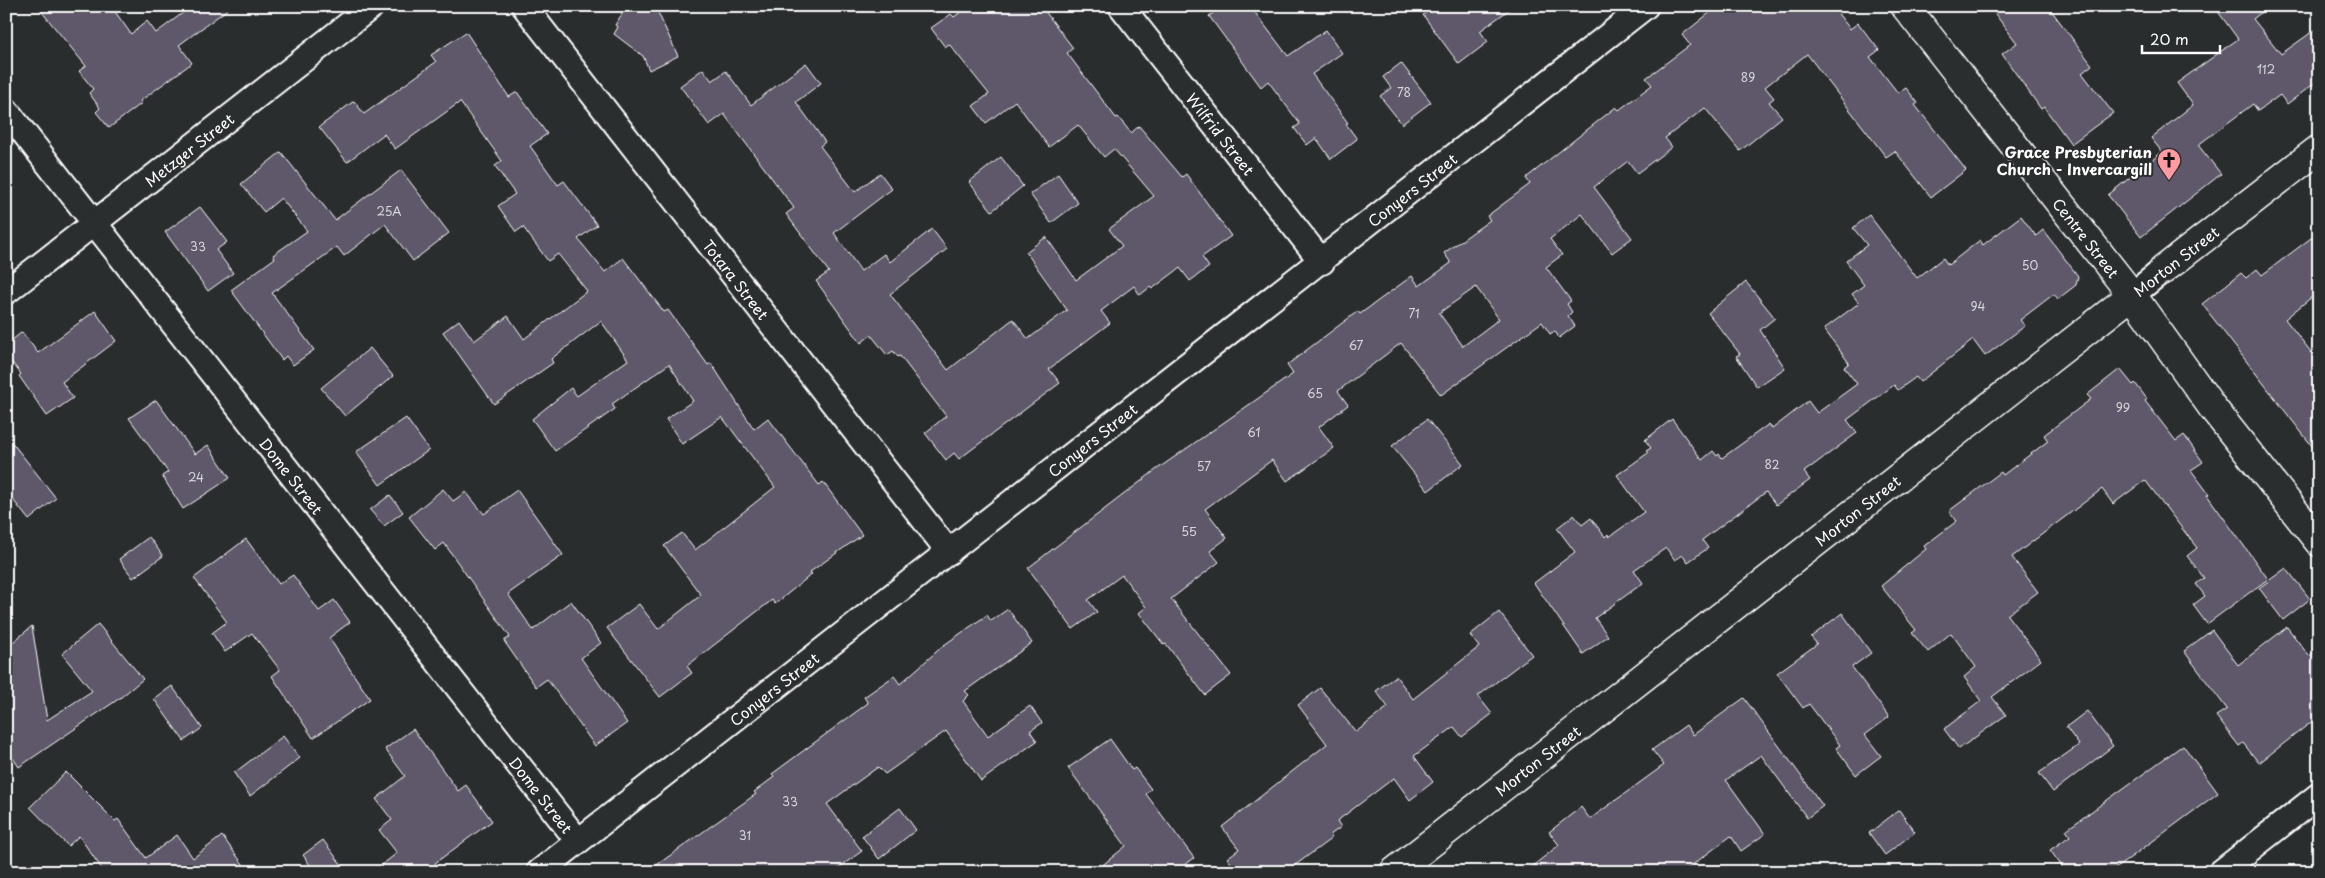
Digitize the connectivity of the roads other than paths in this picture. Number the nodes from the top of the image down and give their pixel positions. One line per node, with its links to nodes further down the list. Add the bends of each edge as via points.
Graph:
1 (372, 6): 8 (street, Metzger Street)
2 (524, 6): 14 (street, Totara Street)
3 (1121, 6): 9 (street, Wilfrid Street)
4 (1646, 6): 9 (street, Conyers Street)
5 (1906, 6): 12 (street, Centre Street)
6 (6, 110): 8 (street, Dome Street)
7 (2319, 149): 10 (street, Morton Street)
8 (94, 223): 11 (street, Metzger Street); 16 (street, Dome Street)
9 (1322, 262): 14 (street, Conyers Street)
10 (2163, 270): 12 (street, Morton Street)
11 (6, 292)
12 (2132, 295): 13 (street, Centre Street, via 2212,407); 18 (street, Morton Street)
13 (2319, 542)
14 (949, 552): 16 (street, Conyers Street)
15 (2319, 795): 19 (street)
16 (578, 841): 17 (street, Conyers Street)
17 (539, 872)
18 (1394, 872)
19 (2221, 872)

